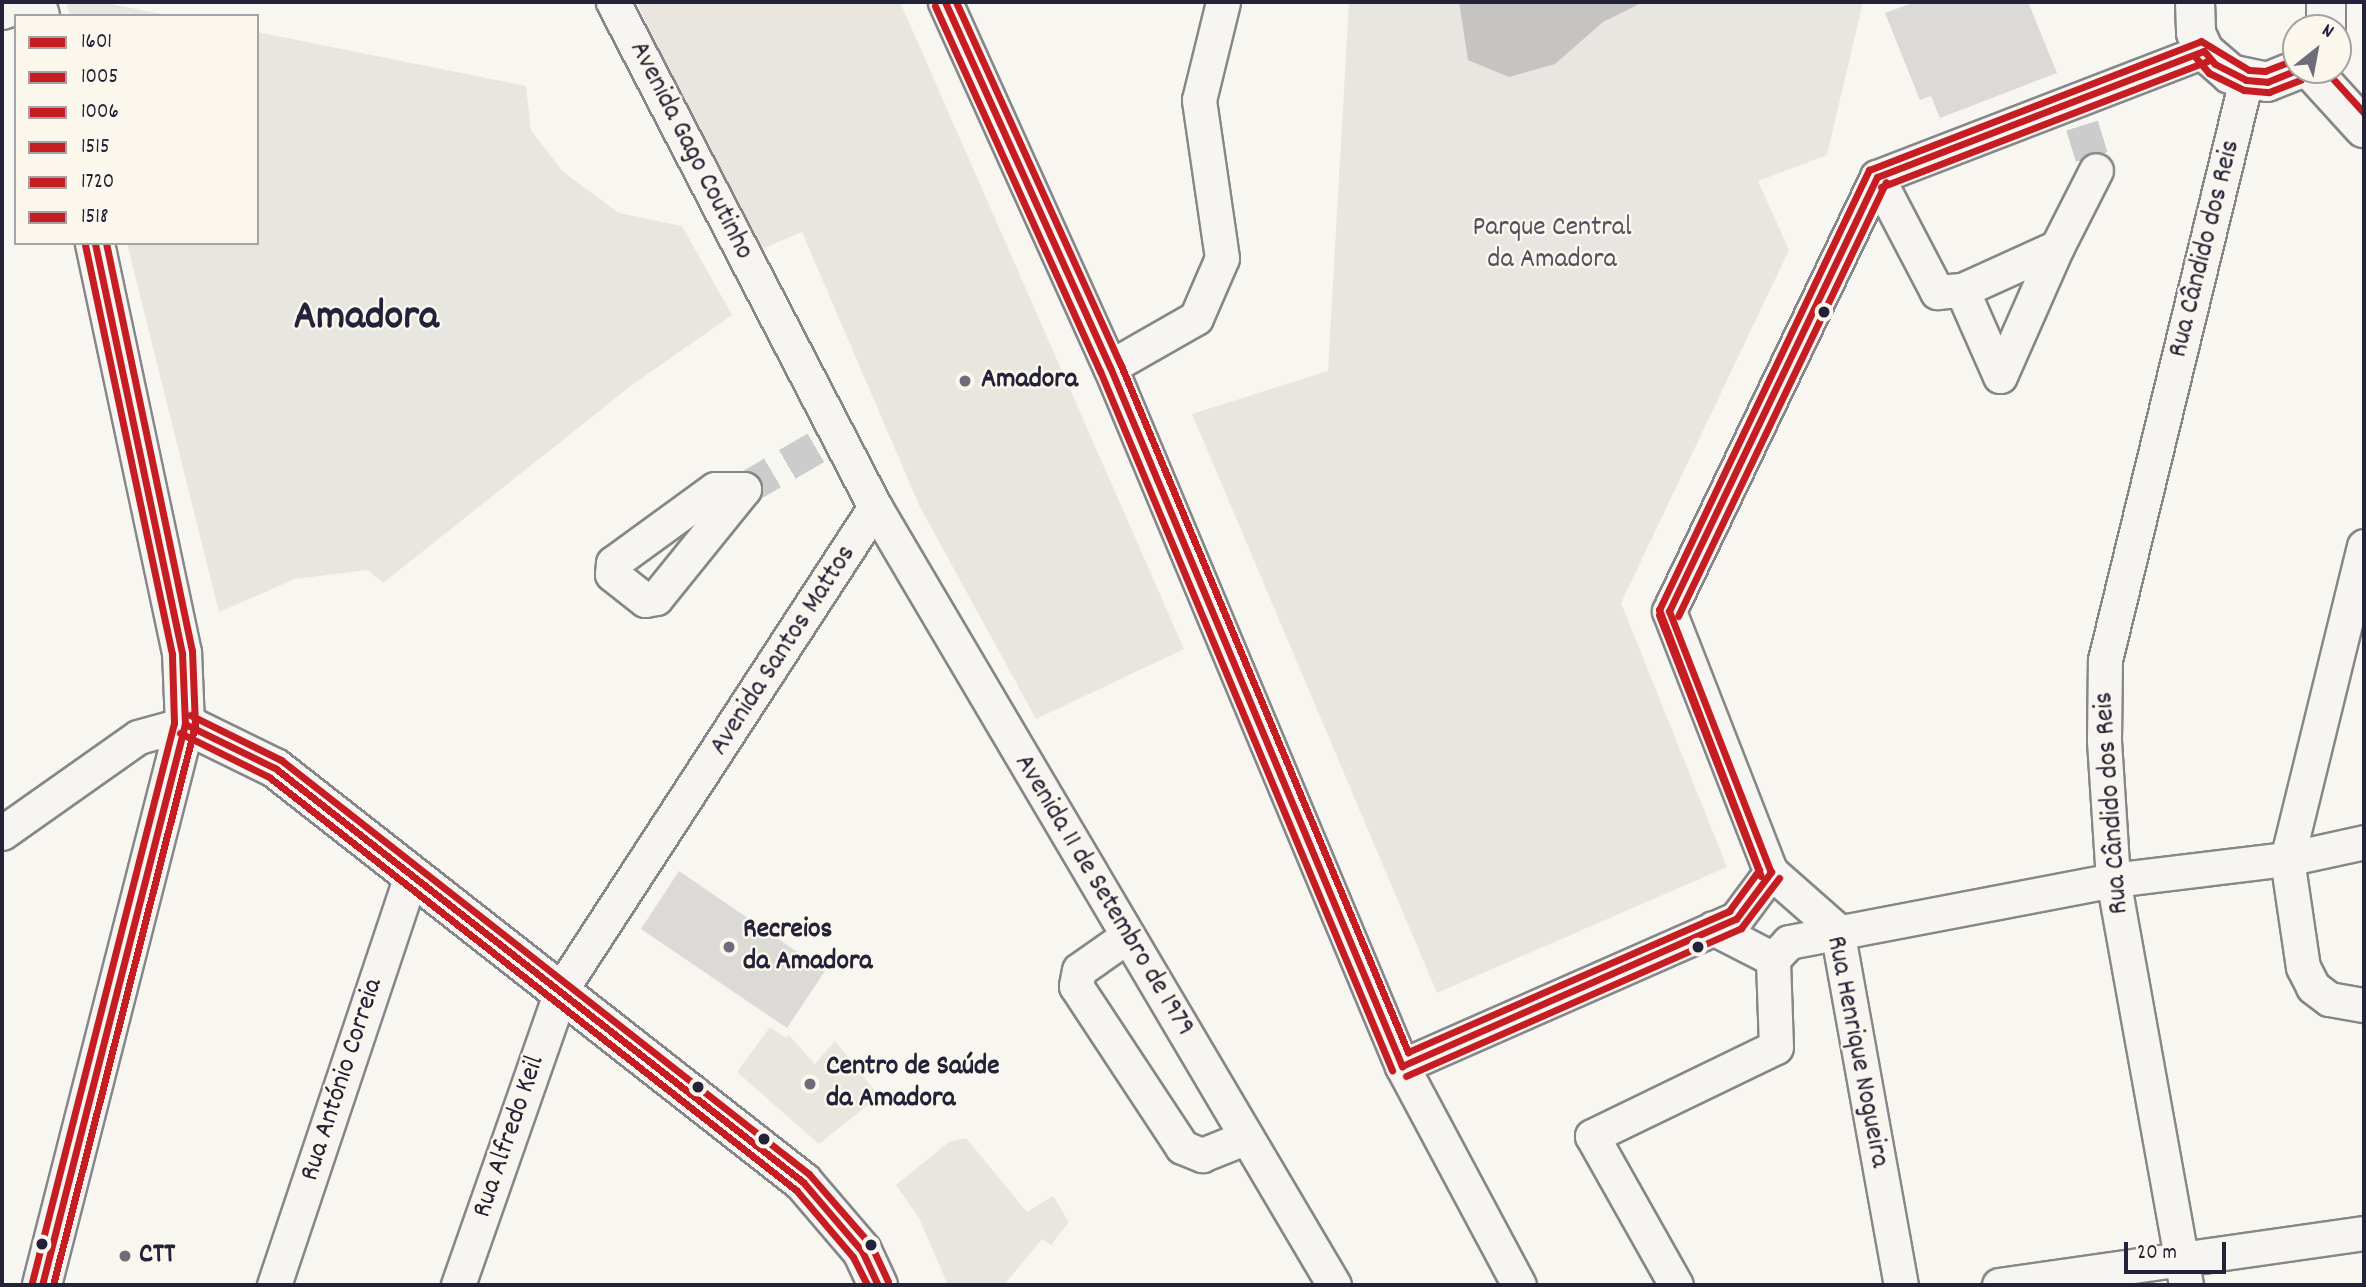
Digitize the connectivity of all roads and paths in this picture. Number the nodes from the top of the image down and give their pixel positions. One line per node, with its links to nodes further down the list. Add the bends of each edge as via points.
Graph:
1 (30, 2): 6 (street)
2 (613, 2): 18 (street, Avenida Gago Coutinho)
3 (945, 2): 17 (street)
4 (1223, 2): 17 (street, via 1199,100 1222,258 1196,318)
5 (2195, 2): 7 (street, via 2196,33)
6 (2, 12)
7 (2204, 51): 9 (street, via 2222,69); 13 (street, via 2079,114)
8 (2282, 76): 9 (street, via 2267,82)
9 (2246, 80): 26 (street, Rua Cândido dos Reis, via 2105,660 2104,740)
10 (2324, 84): 11 (street)
11 (2364, 128)
12 (2096, 170): 15 (street)
13 (1877, 177): 16 (street, via 1937,292); 24 (street, Rua Henrique Nogueira, via 1669,611)
14 (94, 245): 20 (street, via 182,653)
15 (2057, 247): 16 (street); 16 (street, via 2000,376)
16 (1962, 290)
17 (1110, 367): 33 (street)
18 (874, 507): 29 (street, Avenida 11 de Setembro de 1979); 31 (street, Avenida Santos Mattos)
19 (2364, 546): 23 (street)
20 (185, 724): 21 (street, via 138,737); 25 (street, via 275,768); 37 (street)
21 (2, 833)
22 (2364, 842): 23 (street)
23 (2287, 859): 26 (street); 32 (street, via 2303,967 2313,987 2329,999)
24 (1771, 872): 27 (street, via 1736,919); 28 (street, Rua Henrique Nogueira)
25 (411, 875): 31 (street); 38 (street, Rua António Correia)
26 (2113, 880): 28 (street); 36 (street, Rua Cândido dos Reis)
27 (1713, 928): 30 (street); 33 (street)
28 (1837, 930): 30 (street, via 1788,942); 44 (street, Rua Henrique Nogueira)
29 (1126, 937): 34 (street, Avenida 11 de Setembro de 1979); 34 (street, via 1079,970 1076,986 1182,1147 1202,1155)
30 (1773, 959): 43 (street, via 1776,1047 1592,1136)
31 (562, 988): 39 (street, Rua Alfredo Keil); 40 (street, via 803,1182 862,1251)
32 (2364, 1005)
33 (1402, 1066): 42 (street)
34 (1247, 1137): 41 (street, Avenida 11 de Setembro de 1979)
35 (2364, 1233): 36 (street)
36 (2184, 1271): 45 (street)
37 (41, 1285)
38 (274, 1285)
39 (458, 1285)
40 (878, 1285)
41 (1334, 1285)
42 (1519, 1285)
43 (1676, 1285)
44 (1901, 1285)
45 (1999, 1285)

